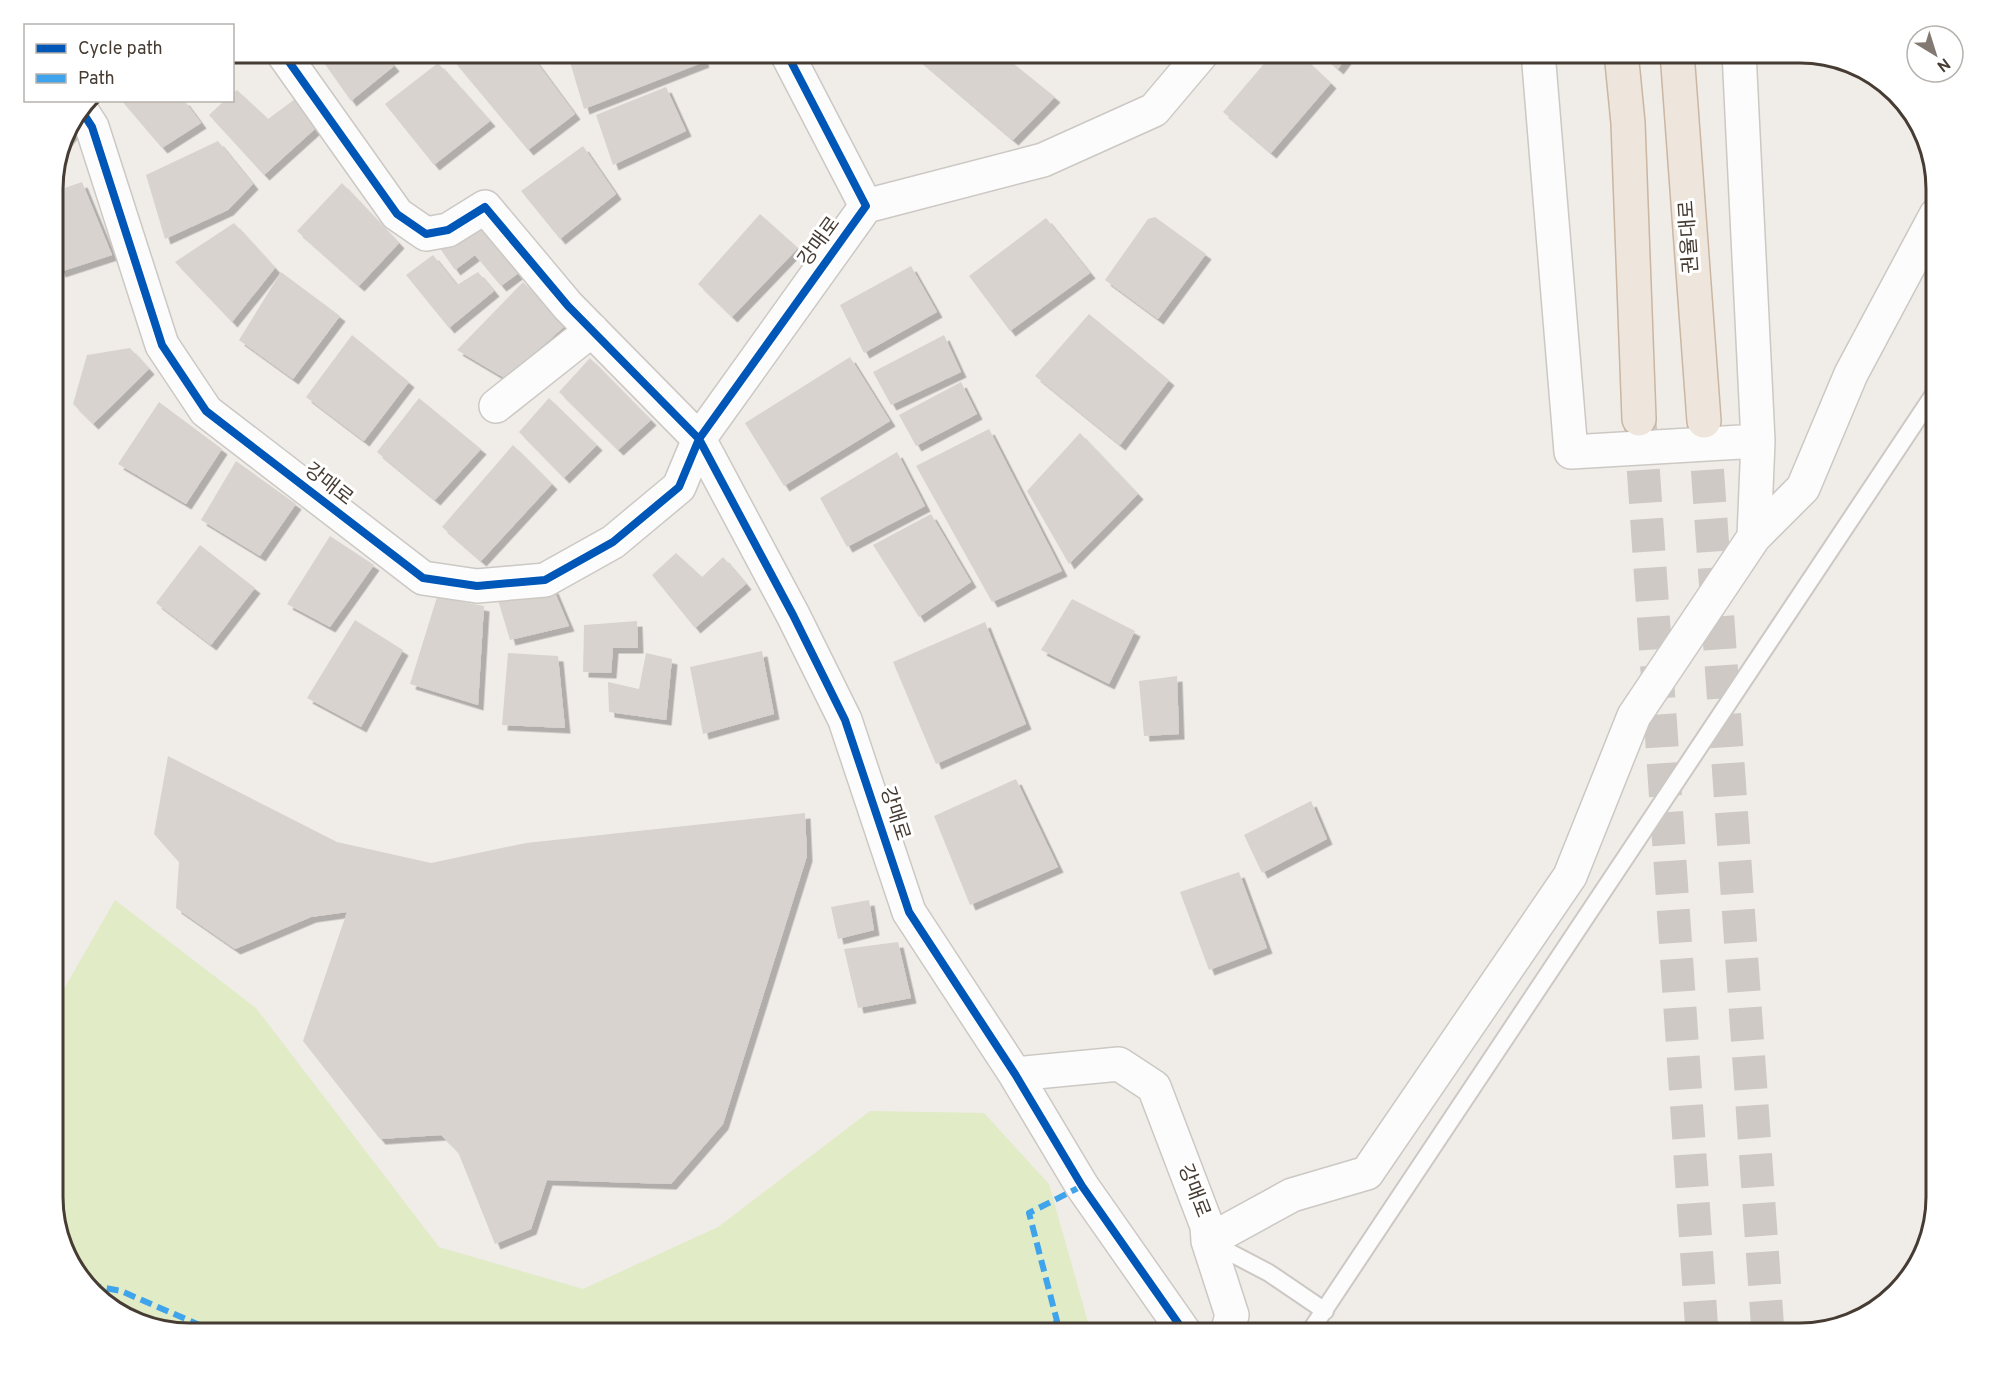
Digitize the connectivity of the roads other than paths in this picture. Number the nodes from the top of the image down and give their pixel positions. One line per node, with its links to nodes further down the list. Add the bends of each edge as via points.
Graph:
1 (290, 63): 11 (street, 강매로, via 397,214 426,234 448,230 485,207)
2 (792, 63): 9 (street, 강매로)
3 (1194, 63): 9 (street, 강매로, via 1154,110 1043,160)
4 (1539, 63): 17 (street, via 1571,452)
5 (1622, 63): 14 (highway, via 1628,123)
6 (1678, 63): 15 (highway, 권율대로)
7 (1740, 63): 17 (street)
8 (85, 117): 16 (street, 강매로, via 162,345 206,411 423,578 477,586 545,580 613,542 679,487)
9 (866, 207): 16 (street, 강매로)
10 (1926, 234): 18 (street, via 1851,374 1803,488)
11 (592, 330): 12 (street); 16 (street, 강매로)
12 (496, 406)
13 (1926, 406): 21 (lane)
14 (1639, 419)
15 (1704, 421)
16 (699, 439): 19 (street, 강매로, via 845,720 909,912)
17 (1758, 441): 18 (street)
18 (1754, 537): 20 (street, via 1634,716 1570,876 1367,1173 1292,1196)
19 (1015, 1074): 20 (street, 강매로, via 1119,1064 1154,1088 1207,1226); 22 (street, 강매로, via 1082,1186)
20 (1209, 1241): 21 (lane, via 1269,1273); 23 (street, 강매로, via 1232,1315)
21 (1325, 1311): 24 (lane)
22 (1177, 1323)
23 (1230, 1323)
24 (1317, 1323)

